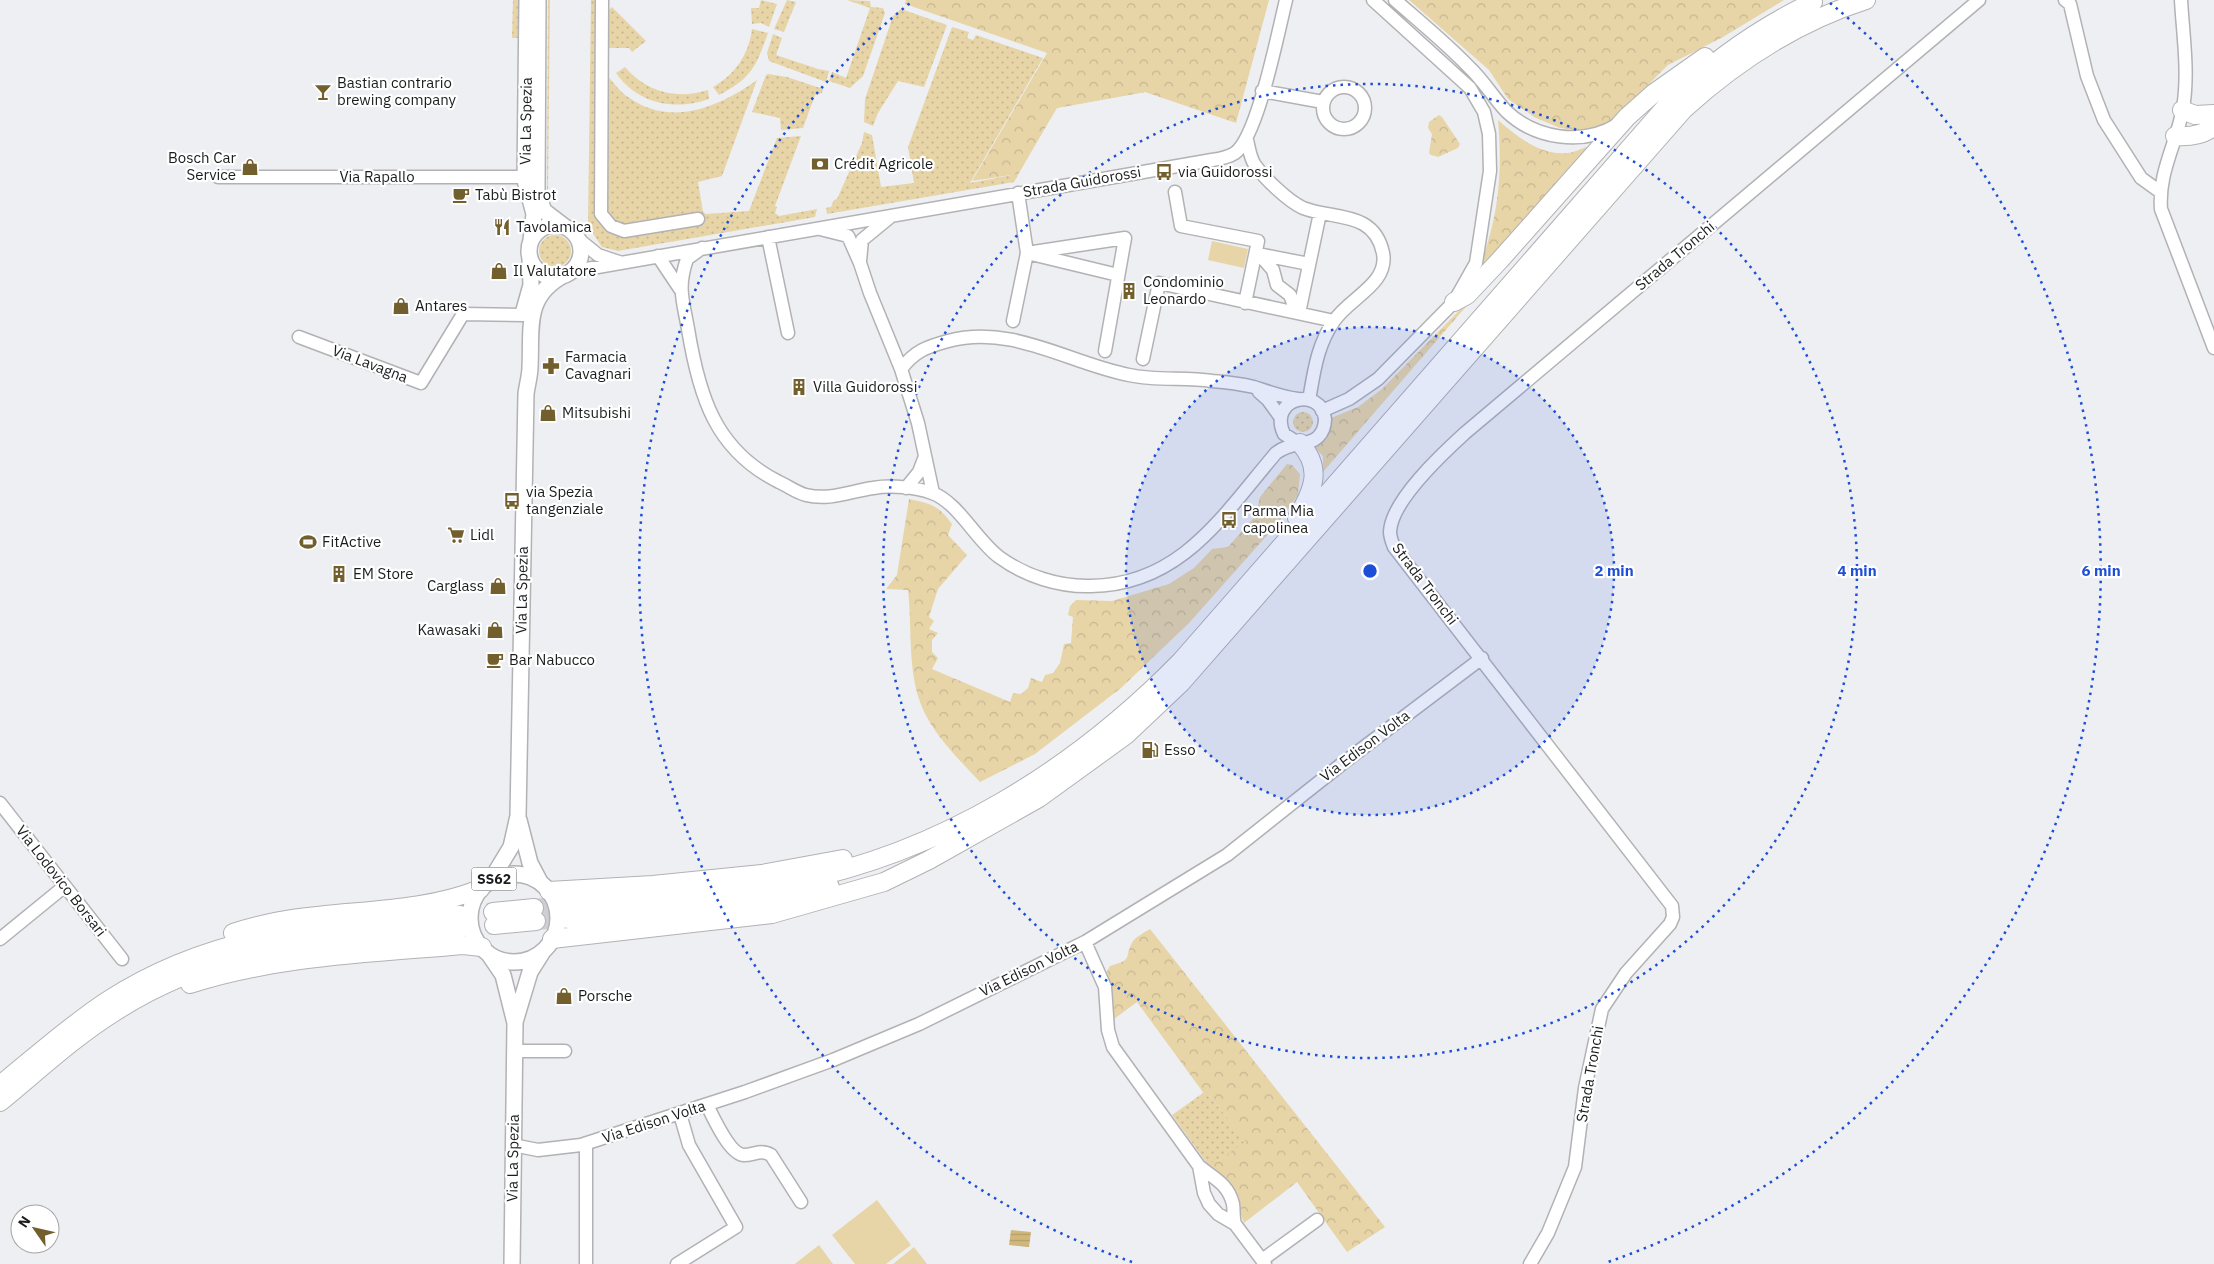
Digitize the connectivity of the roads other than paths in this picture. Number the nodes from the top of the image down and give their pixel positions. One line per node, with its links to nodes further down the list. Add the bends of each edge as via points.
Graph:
1 (527, 0): 12 (main road, Via La Spezia)
2 (538, 0): 12 (main road, Via La Spezia)
3 (602, 0): 28 (street, via 601,214 611,226 624,231)
4 (1286, 0): 13 (street)
5 (1373, 0): 45 (street, via 1470,88 1484,112 1490,157 1482,235 1476,264)
6 (1395, 0): 17 (street, via 1468,66 1507,112 1528,127 1553,136 1579,137 1606,130)
7 (1866, 0): 74 (highway, via 1795,30 1749,56 1684,109 1181,683 1126,735 1063,782)
8 (1978, 0): 71 (street, Strada Tronchi, via 1465,433 1411,490 1392,520 1390,533 1394,547)
9 (2065, 0): 23 (street, via 2070,4 2087,76 2104,120 2142,178)
10 (2181, 0): 15 (street, via 2185,90)
11 (1816, 1): 17 (highway, via 1768,17 1750,27 1665,85); 70 (highway, via 1736,46 1669,103)
12 (530, 62): 22 (main road, Via La Spezia)
13 (1262, 91): 14 (street); 20 (street)
14 (1323, 102)
15 (2182, 110): 16 (highway, via 2195,115); 19 (street)
16 (2214, 114)
17 (1627, 117): 45 (highway, via 1500,260 1467,294)
18 (2214, 126): 19 (highway, via 2199,135)
19 (2175, 136): 23 (street)
20 (1247, 140): 25 (street, Strada Guidorossi, via 1234,154 1220,158); 26 (street, via 1251,158 1262,173 1289,199)
21 (218, 177): 22 (street, Via Rapallo)
22 (531, 177): 29 (main road, Via La Spezia, via 542,208); 33 (main road, Via La Spezia, via 534,214)
23 (2159, 191): 54 (street, via 2161,209)
24 (1175, 192): 36 (street, via 1181,226 1258,241)
25 (1018, 193): 27 (street, Strada Guidorossi); 35 (street)
26 (1320, 213): 41 (street); 50 (street, via 1354,219 1367,226 1378,240 1383,254 1383,268 1375,282)
27 (892, 215): 30 (street, Strada Guidorossi); 40 (street, via 862,240)
28 (698, 218)
29 (565, 227): 32 (main road, Via La Spezia); 33 (main road, via 543,228)
30 (816, 228): 31 (street, Strada Guidorossi); 40 (street, via 848,236)
31 (768, 236): 34 (street, Strada Guidorossi); 51 (street)
32 (577, 238): 39 (street, Strada Guidorossi, via 598,255); 42 (main road, Via La Spezia / SS62, via 580,254 577,264)
33 (531, 240): 37 (main road, Via La Spezia / SS62)
34 (702, 248): 38 (street, Strada Guidorossi); 44 (street, via 686,258)
35 (1028, 253): 43 (street); 43 (street, via 1125,238); 49 (street)
36 (1257, 254): 41 (street); 46 (street); 47 (street, via 1273,270 1277,285 1290,295)
37 (529, 256): 42 (main road, via 543,274 554,277); 48 (main road, Via La Spezia / SS62, via 530,285)
38 (658, 256): 39 (street, Strada Guidorossi); 44 (street)
39 (619, 262): 42 (street, Strada Guidorossi, via 609,267)
40 (860, 263): 53 (street)
41 (1310, 264): 47 (street)
42 (567, 273): 60 (main road, Via La Spezia / SS62, via 545,288 535,304)
43 (1118, 275): 55 (street)
44 (680, 289): 68 (street, via 695,373 719,431 733,449 764,474 805,495 826,498 874,488)
45 (1454, 302): 62 (street, via 1378,379 1349,399)
46 (1245, 303): 47 (street); 57 (street, via 1159,283)
47 (1299, 312): 50 (street)
48 (524, 315): 52 (street, Via Lavagna, via 463,314 421,383); 60 (main road, Via La Spezia / SS62, via 522,370)
49 (1013, 321)
50 (1334, 321): 61 (street, via 1320,345)
51 (788, 333)
52 (299, 337)
53 (893, 348): 56 (street); 58 (street)
54 (2214, 348)
55 (1105, 351)
56 (915, 352): 58 (street); 59 (street, via 960,338 992,336 1027,342 1136,377 1211,380)
57 (1143, 359)
58 (901, 369): 67 (street, via 918,423)
59 (1254, 387): 61 (street, via 1276,396); 63 (street)
60 (526, 394): 73 (main road, Via La Spezia / SS62)
61 (1304, 400): 62 (street); 63 (street, via 1284,408)
62 (1322, 411): 65 (street, via 1325,424 1322,431 1313,441)
63 (1280, 418): 64 (street)
64 (1283, 431): 65 (street); 66 (street)
65 (1299, 443): 66 (street); 70 (highway, via 1314,467 1313,486 1308,498 1297,518)
66 (1276, 453): 69 (street, via 1186,553 1137,580 1103,586 1072,586 1038,577 1014,566 987,547 950,505)
67 (924, 459): 68 (street); 69 (street)
68 (906, 488): 69 (street)
69 (933, 493)
70 (1225, 611): 75 (highway, via 1157,685 1082,750 998,804)
71 (1482, 658): 83 (street, Via Edison Volta, via 1343,762 1227,855); 105 (street, Strada Tronchi, via 1674,911 1670,924 1626,973 1602,1009 1585,1088 1575,1167 1548,1234)
72 (0, 803): 77 (street, Via Lodovico Borsari)
73 (518, 816): 76 (main road, Via La Spezia / SS62, via 511,847); 78 (main road, Via La Spezia / SS62, via 530,863)
74 (955, 844): 75 (highway, via 844,883 797,894 735,904 568,912 792,882 868,862); 84 (highway, via 884,882 772,914)
75 (909, 847): 78 (highway, via 891,847 762,874 653,886)
76 (486, 884): 78 (main road, SS62, via 503,875 516,873 529,876); 85 (main road, Via La Spezia / SS62, via 473,902 470,916 472,930); 87 (highway, via 460,897 428,904 299,916 261,923 169,960 125,985)
77 (65, 886): 82 (street); 86 (street, Via Lodovico Borsari)
78 (545, 886): 84 (main road, Via La Spezia / SS62, via 556,902 558,915 557,928)
79 (535, 915): 80 (highway)
80 (493, 918)
81 (460, 921): 87 (highway, via 247,953 175,979)
82 (0, 939)
83 (1085, 942): 93 (street, Via Edison Volta, via 919,1024 833,1060); 97 (street, via 1105,987 1105,1008 1112,1044)
84 (548, 944): 85 (main road, via 523,961 510,962); 88 (main road, Via La Spezia, via 530,972)
85 (485, 950): 87 (highway, via 463,945 310,959 214,976); 88 (main road, Via La Spezia, via 503,975)
86 (122, 959)
87 (103, 1011): 91 (highway); 92 (highway)
88 (515, 1023): 89 (main road, Via La Spezia)
89 (514, 1051): 90 (street); 96 (main road, Via La Spezia)
90 (565, 1051)
91 (0, 1086)
92 (0, 1102)
93 (707, 1105): 94 (street, Via Edison Volta); 98 (street, via 732,1150 744,1155 760,1152 771,1155)
94 (680, 1114): 95 (street, Via Edison Volta); 104 (street, via 689,1145 736,1227)
95 (586, 1144): 96 (street, Via Edison Volta, via 538,1150); 103 (street)
96 (513, 1145): 102 (main road, Via La Spezia)
97 (1199, 1166): 100 (street, via 1226,1188 1233,1205); 100 (street, via 1209,1204)
98 (801, 1202)
99 (1317, 1220): 101 (street)
100 (1235, 1224): 101 (street)
101 (1263, 1262)
102 (512, 1264)
103 (586, 1264)
104 (677, 1264)
105 (1530, 1264)

